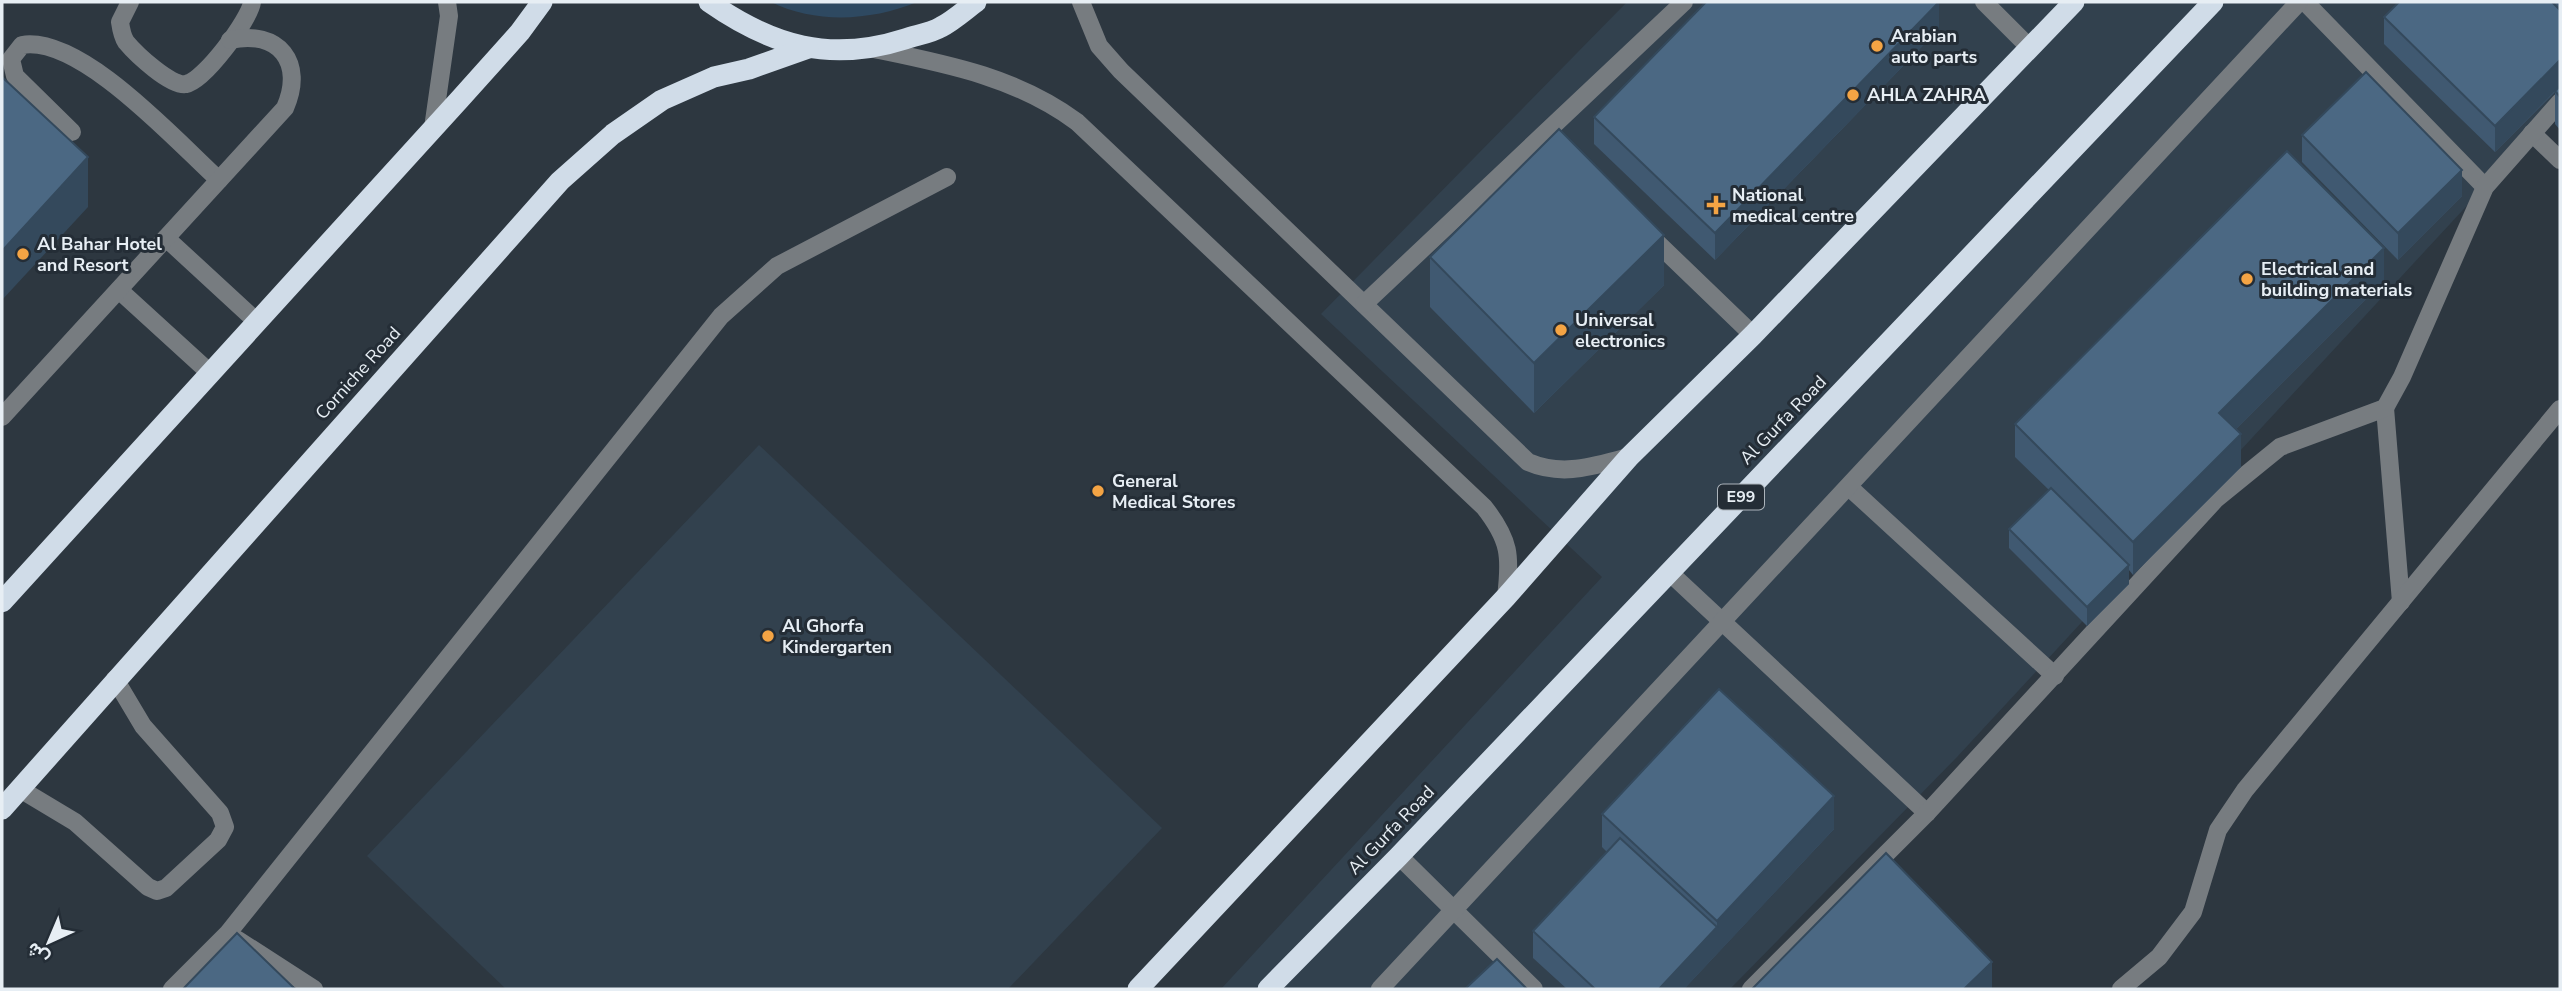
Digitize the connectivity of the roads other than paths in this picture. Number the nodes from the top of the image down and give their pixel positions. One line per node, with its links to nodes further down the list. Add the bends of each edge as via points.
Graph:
1 (131, 2): 14 (street, via 120,22 127,42 175,84 192,82)
2 (252, 2): 14 (street)
3 (447, 2): 19 (street, via 449,16)
4 (542, 2): 19 (highway)
5 (709, 2): 15 (highway, via 745,27)
6 (976, 2): 17 (highway, via 941,28)
7 (1081, 2): 29 (street, via 1099,46 1121,71)
8 (1684, 2): 29 (street, via 1549,140)
9 (1984, 2): 16 (street)
10 (2074, 2): 16 (highway)
11 (2213, 2): 38 (highway, Al Gurfa Road / E99)
12 (2299, 2): 37 (street)
13 (2305, 2): 25 (street)
14 (230, 40): 24 (street, via 251,35 276,45 291,66 293,79 285,108)
15 (808, 48): 17 (highway); 44 (highway, Corniche Road, via 714,77 662,100 613,134 560,181)
16 (2030, 48): 31 (highway)
17 (874, 49): 39 (street, via 976,71 1036,95 1077,122 1484,506 1504,532 1510,563)
18 (2560, 102): 21 (street)
19 (433, 128): 30 (highway)
20 (72, 132): 24 (street, via 15,76 11,59 22,45 60,51 98,71)
21 (2532, 133): 22 (street); 25 (street)
22 (2560, 160)
23 (947, 177): 50 (street, via 777,266 721,316)
24 (219, 180): 27 (street)
25 (2485, 187): 33 (street)
26 (1634, 221): 31 (street)
27 (166, 238): 28 (street); 30 (street)
28 (119, 290): 32 (street); 35 (street)
29 (1364, 304): 36 (street, via 1528,462 1547,470 1577,470)
30 (257, 322): 32 (highway)
31 (1753, 335): 36 (highway)
32 (210, 373): 40 (highway)
33 (2385, 408): 41 (street); 43 (street, via 2280,447 2216,499)
34 (2560, 409): 41 (street)
35 (2, 417)
36 (1629, 457): 39 (highway)
37 (1849, 487): 42 (street); 43 (street)
38 (1670, 572): 42 (street); 48 (highway, Al Gurfa Road / E99)
39 (1506, 597): 53 (highway)
40 (2, 602)
41 (2400, 602): 58 (street, via 2245,790 2218,830 2193,912 2159,957)
42 (1723, 621): 47 (street); 49 (street)
43 (2055, 676): 47 (street)
44 (115, 679): 45 (highway, Corniche Road); 45 (street, via 143,726 220,813 225,827 218,839 166,888 157,891 75,822)
45 (20, 789): 46 (highway, Corniche Road)
46 (2, 809)
47 (1927, 813): 57 (street)
48 (1399, 856): 49 (street); 54 (highway, Al Gurfa Road / E99)
49 (1454, 908): 55 (street); 56 (street)
50 (228, 933): 51 (street); 52 (street)
51 (172, 989)
52 (314, 989)
53 (1138, 989)
54 (1268, 989)
55 (1380, 989)
56 (1534, 989)
57 (1751, 989)
58 (2121, 989)

